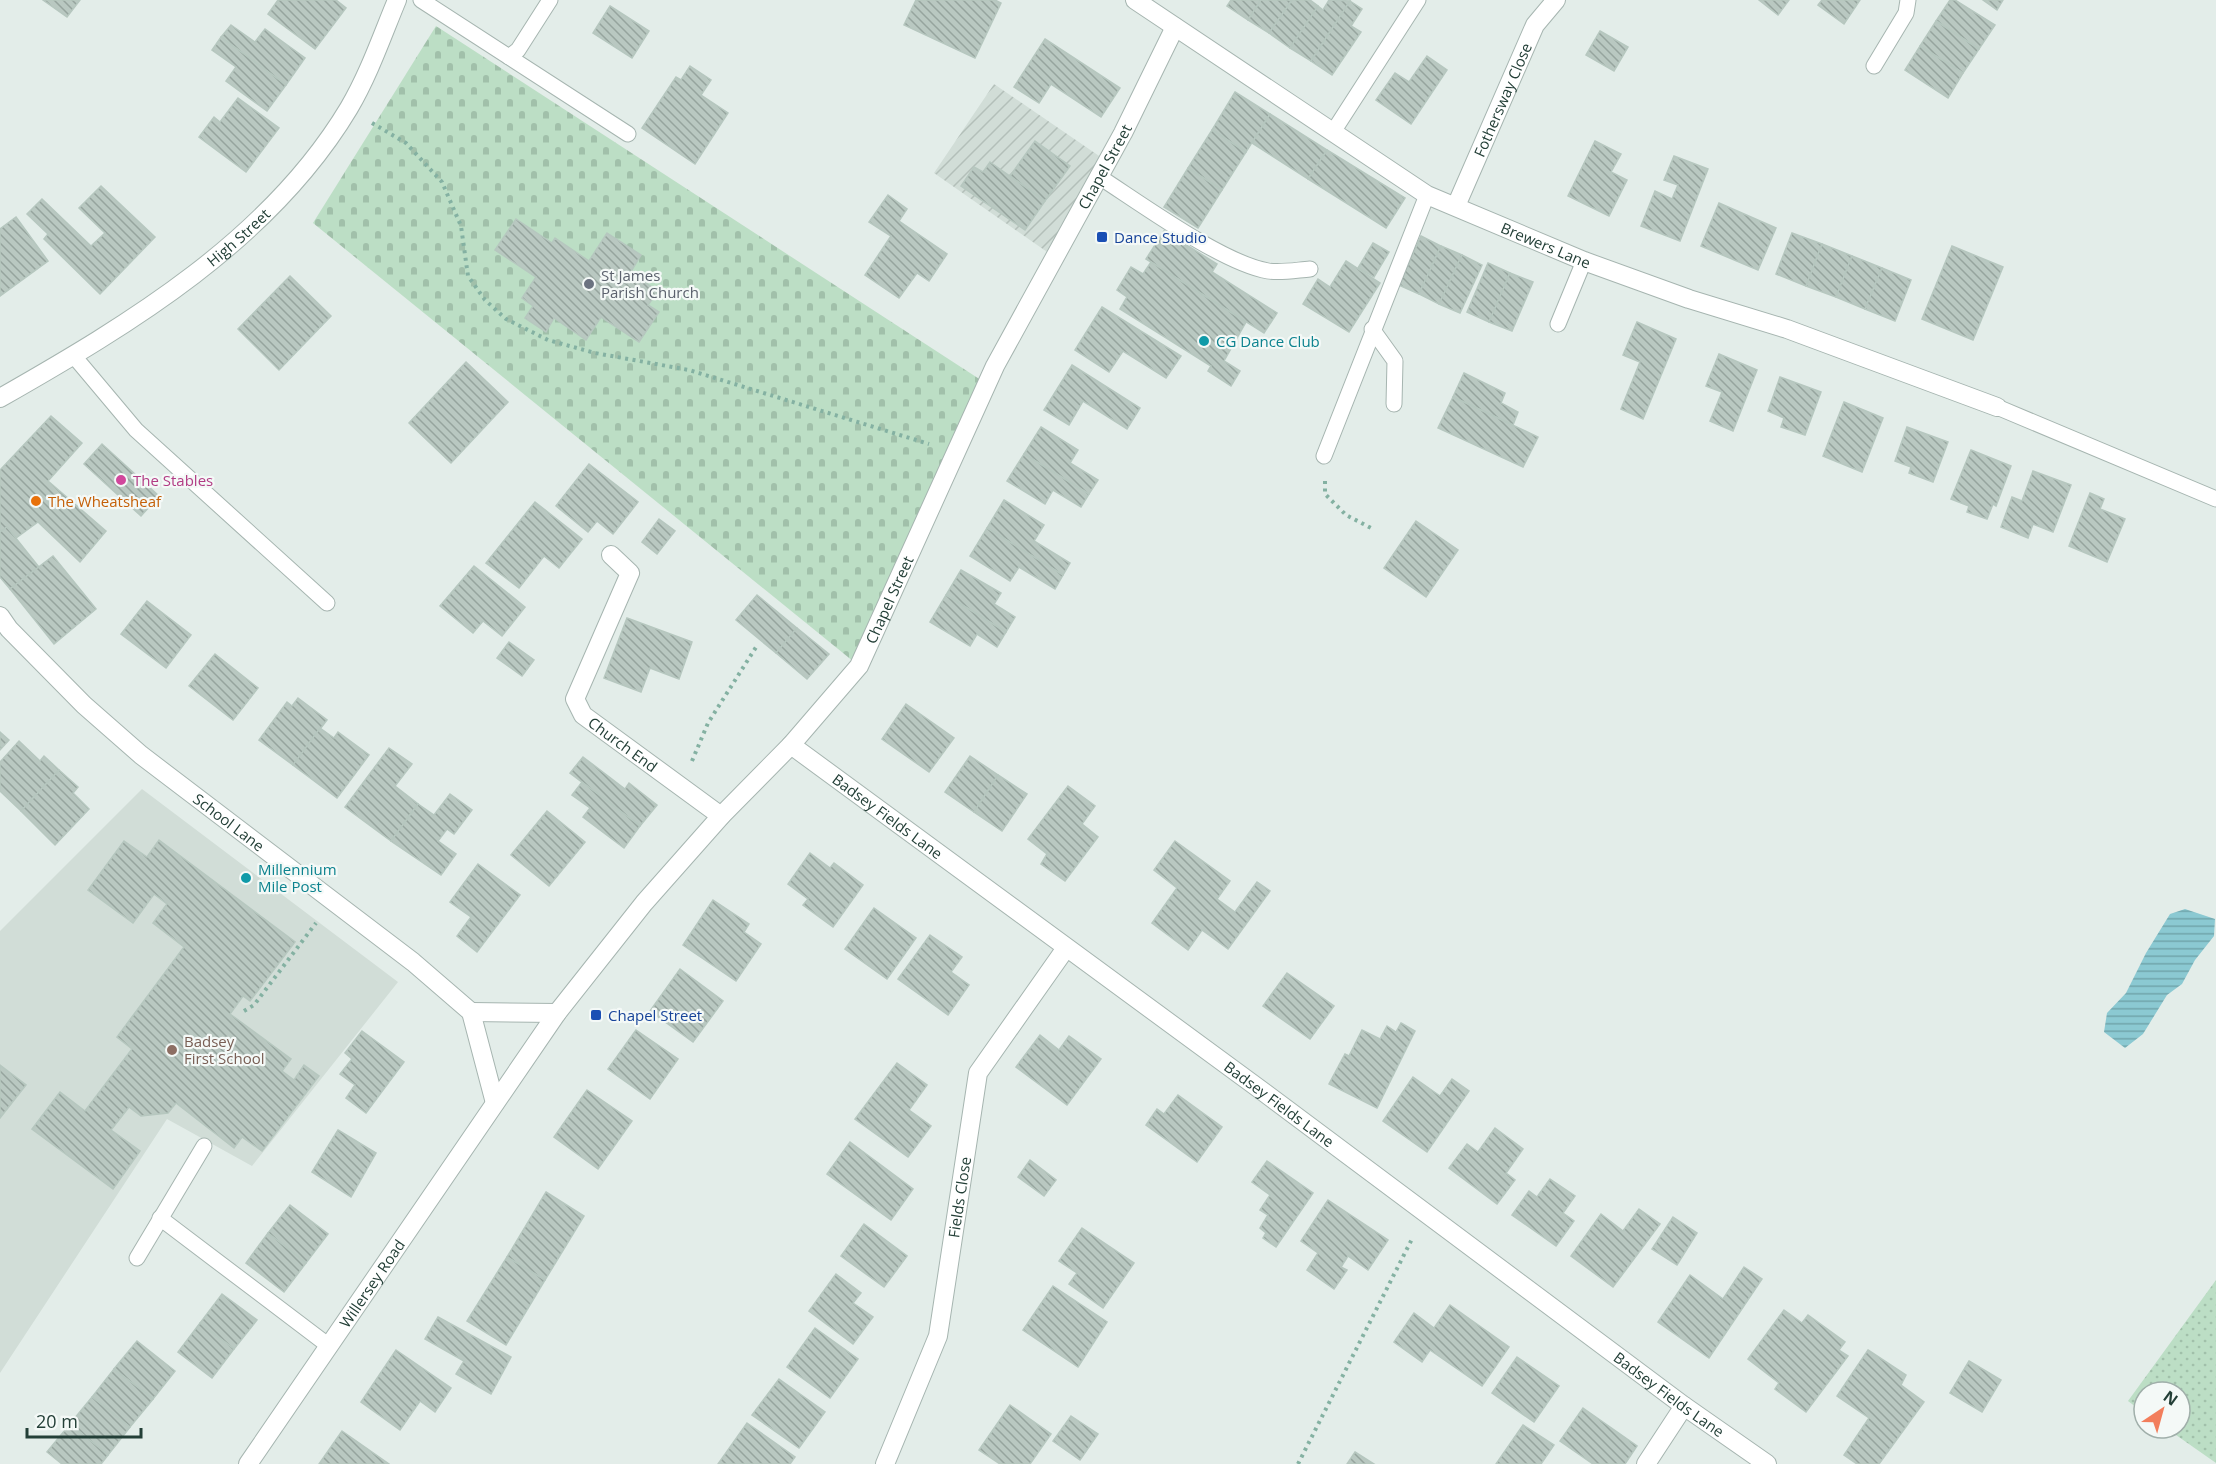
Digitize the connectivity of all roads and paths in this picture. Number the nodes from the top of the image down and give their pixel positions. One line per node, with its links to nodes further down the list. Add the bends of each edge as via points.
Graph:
1 (397, 0): 11 (street, High Street)
2 (421, 0): 9 (lane)
3 (550, 0): 9 (lane, via 518,50)
4 (1135, 0): 8 (street, Brewers Lane)
5 (1418, 0): 12 (lane)
6 (1556, 0): 16 (street, Fothersway Close, via 1535,25)
7 (1908, 0): 10 (lane, via 1906,13)
8 (1175, 27): 12 (street, Brewers Lane); 14 (street, Chapel Street)
9 (509, 57): 13 (lane)
10 (1874, 66)
11 (348, 108): 21 (street, High Street, via 278,200 206,264 130,322); 25 (path, via 406,143 442,182 461,226 468,276 485,300 506,319 548,340 595,353 689,369)
12 (1333, 132): 15 (street, Brewers Lane)
13 (628, 134)
14 (1098, 176): 18 (lane, via 1188,234 1245,265 1270,272); 25 (street, Chapel Street, via 995,366)
15 (1427, 195): 16 (street, Brewers Lane); 20 (lane)
16 (1455, 206): 17 (street, Brewers Lane)
17 (1584, 261): 19 (lane); 24 (street, Brewers Lane, via 1788,329)
18 (1310, 269)
19 (1558, 324)
20 (1372, 329): 23 (lane, via 1395,361); 26 (lane)
21 (73, 355): 22 (street, High Street); 30 (lane, via 136,430)
22 (0, 398)
23 (1394, 404)
24 (1997, 407): 27 (lane)
25 (957, 453): 33 (street, Chapel Street, via 860,666)
26 (1324, 456): 28 (path, via 1325,494 1346,515)
27 (2216, 499)
28 (1373, 530)
29 (611, 555): 34 (street, Church End, via 630,573 575,699 583,715)
30 (327, 603)
31 (0, 616): 36 (street, School Lane, via 84,705 141,755)
32 (758, 644): 34 (path, via 708,723)
33 (791, 745): 35 (street, Chapel Street); 37 (street, Badsey Fields Lane)
34 (681, 787): 35 (street, Church End)
35 (721, 816): 40 (street, Chapel Street, via 644,903)
36 (333, 901): 38 (path, via 254,1005); 39 (street, School Lane)
37 (1066, 948): 43 (street, Badsey Fields Lane); 49 (street, Fields Close, via 978,1073 938,1336)
38 (244, 1011)
39 (471, 1012): 40 (street); 41 (street)
40 (557, 1012): 41 (street, Chapel Street)
41 (495, 1103): 46 (street, Willersey Road)
42 (204, 1146): 44 (lane)
43 (1425, 1212): 47 (street, Badsey Fields Lane); 50 (path)
44 (160, 1218): 45 (lane); 46 (lane)
45 (136, 1258)
46 (329, 1346): 48 (street, Willersey Road)
47 (1684, 1406): 51 (street); 52 (street, Badsey Fields Lane)
48 (248, 1464)
49 (885, 1464)
50 (1298, 1464)
51 (1646, 1464)
52 (1767, 1464)

